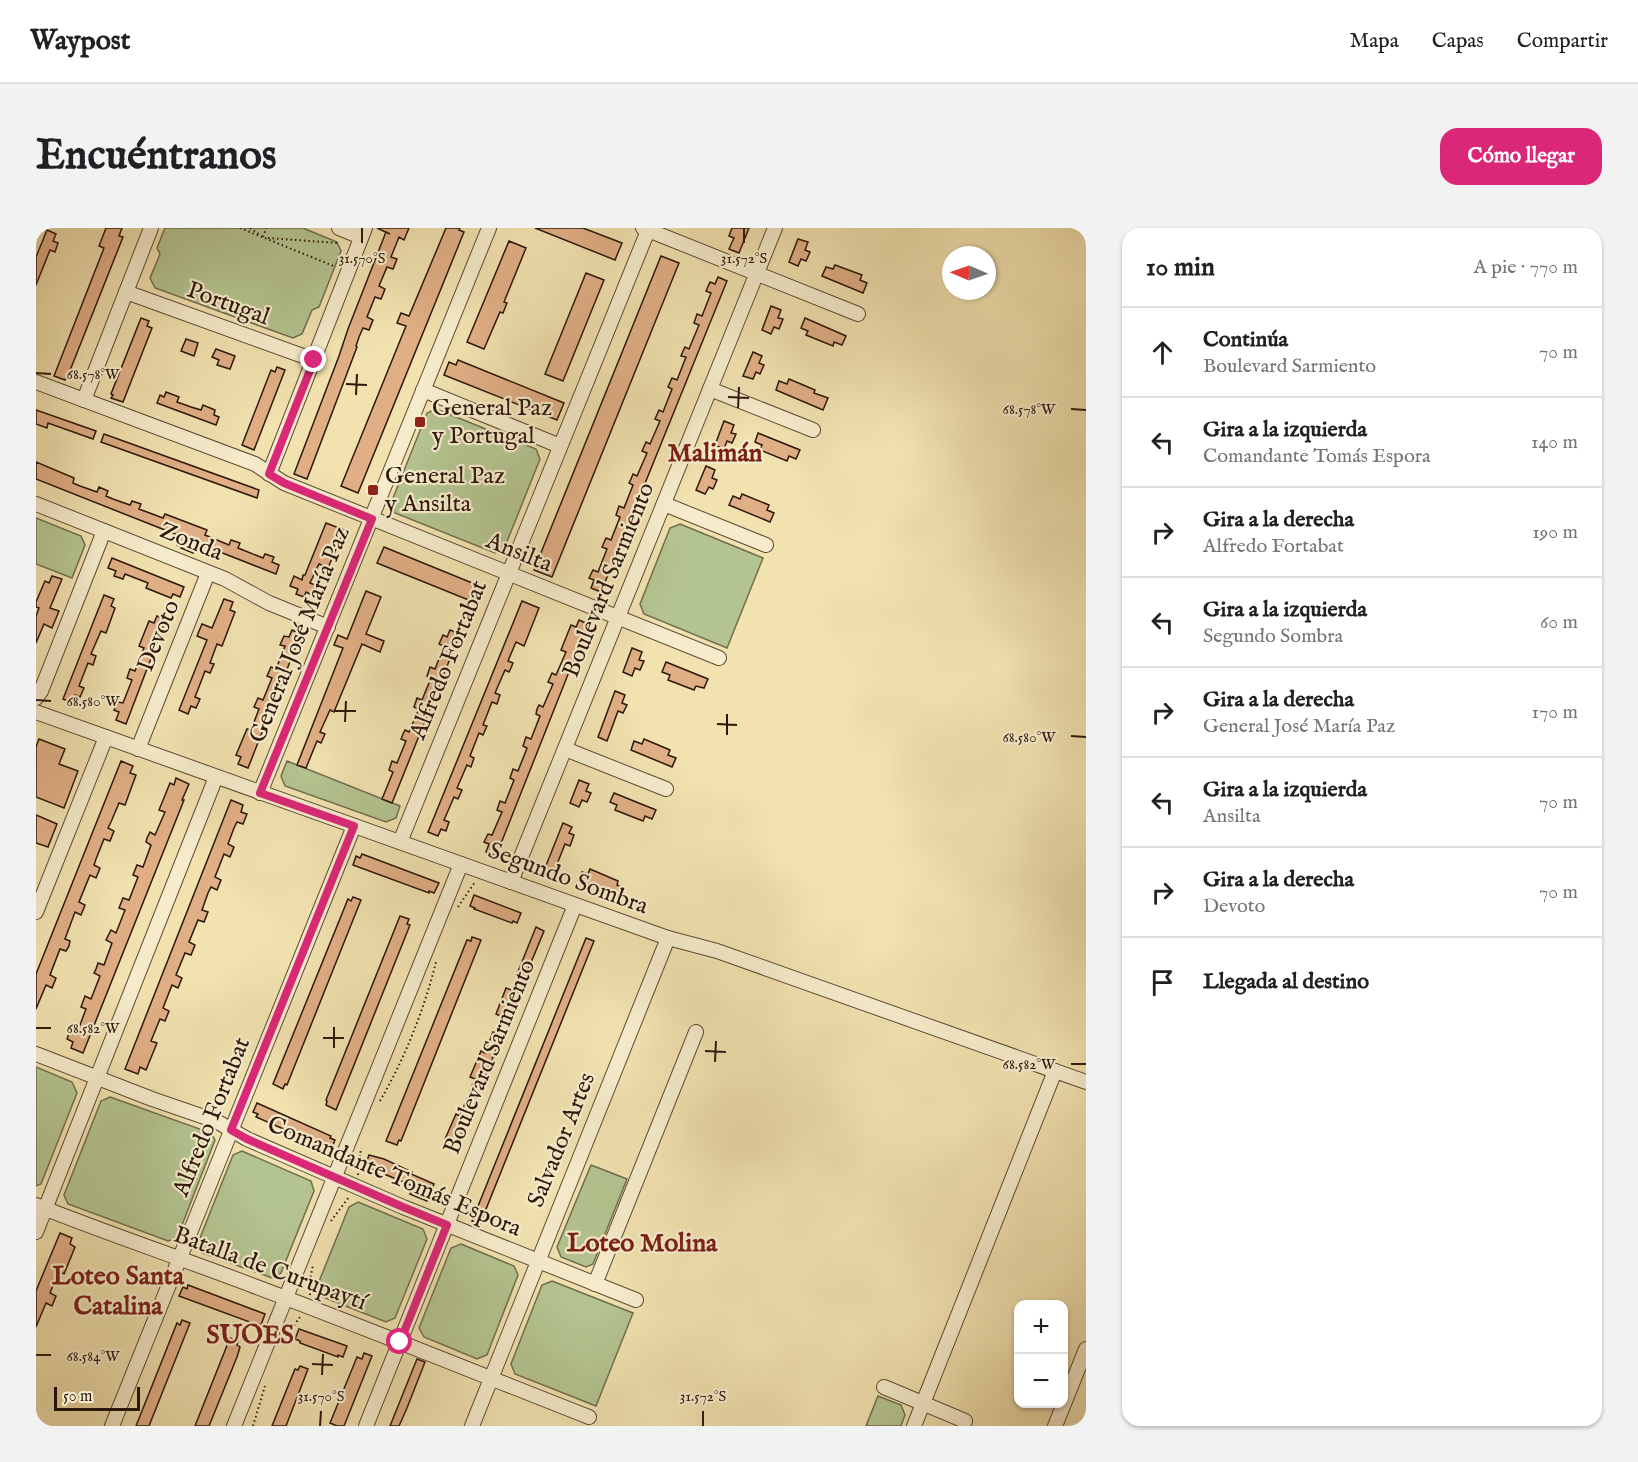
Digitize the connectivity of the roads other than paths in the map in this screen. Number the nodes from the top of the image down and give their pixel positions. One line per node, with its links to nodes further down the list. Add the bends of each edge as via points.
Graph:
1 (151, 228): 8 (street)
2 (339, 228): 6 (street)
3 (489, 228): 13 (street, General José María Paz)
4 (775, 228): 7 (street, Boulevard Sarmiento)
5 (646, 229): 7 (street); 16 (street, Alfredo Fortabat)
6 (363, 232): 10 (street)
7 (757, 274): 9 (street); 12 (street, Boulevard Sarmiento)
8 (126, 292): 10 (street, Portugal); 14 (street)
9 (858, 314)
10 (314, 360): 17 (street)
11 (36, 382): 14 (street, Ansilta)
12 (710, 389): 15 (street); 19 (street, Boulevard Sarmiento)
13 (423, 390): 16 (street); 20 (street, General José María Paz)
14 (84, 400): 17 (street, Ansilta, via 255,464)
15 (813, 430)
16 (560, 446): 24 (street, Alfredo Fortabat)
17 (269, 474): 20 (street, Ansilta)
18 (36, 504): 21 (street, Zonda)
19 (664, 504): 22 (street); 25 (street, Boulevard Sarmiento)
20 (372, 519): 24 (street, Ansilta); 26 (street, General José María Paz)
21 (104, 531): 23 (street, Zonda); 28 (street)
22 (766, 545)
23 (208, 573): 26 (street, Zonda); 31 (street, Devoto)
24 (508, 574): 25 (street, Ansilta); 37 (street, Alfredo Fortabat)
25 (618, 618): 27 (street, Ansilta); 32 (street, Boulevard Sarmiento)
26 (328, 627): 35 (street, General José María Paz)
27 (719, 658)
28 (36, 698)
29 (36, 712): 30 (street, Segundo Sombra)
30 (106, 737): 31 (street, Segundo Sombra); 41 (street)
31 (138, 749): 33 (street, Segundo Sombra)
32 (565, 749): 34 (street); 39 (street, Boulevard Sarmiento)
33 (216, 777): 35 (street, Segundo Sombra); 46 (street)
34 (666, 789)
35 (260, 793): 36 (street, Segundo Sombra)
36 (354, 826): 37 (street, Segundo Sombra); 48 (street, Alfredo Fortabat)
37 (400, 842): 38 (street, Segundo Sombra)
38 (461, 864): 39 (street, Segundo Sombra); 49 (street)
39 (511, 882): 40 (street, Segundo Sombra)
40 (575, 905): 42 (street, Segundo Sombra); 51 (street, Boulevard Sarmiento)
41 (36, 912)
42 (668, 939): 45 (street, Segundo Sombra, via 717,951); 54 (street, Salvador Artes)
43 (696, 1032): 55 (street)
44 (36, 1054): 46 (street, Comandante Tomás Espora)
45 (1055, 1071): 47 (street, Segundo Sombra); 62 (street)
46 (97, 1078): 48 (street, Comandante Tomás Espora); 50 (street)
47 (1086, 1082)
48 (231, 1130): 49 (street, Comandante Tomás Espora); 53 (street, Alfredo Fortabat)
49 (335, 1177): 51 (street, Comandante Tomás Espora); 56 (street)
50 (41, 1207): 52 (street); 53 (street, Batalla de Curupaytí)
51 (447, 1225): 54 (street, Comandante Tomás Espora); 58 (street, Boulevard Sarmiento)
52 (36, 1232)
53 (180, 1258): 56 (street, Batalla de Curupaytí); 65 (street, Alfredo Fortabat)
54 (538, 1261): 55 (street, Comandante Tomás Espora); 60 (street, Salvador Artes)
55 (595, 1284): 57 (street, Comandante Tomás Espora)
56 (286, 1298): 58 (street, Batalla de Curupaytí); 66 (street)
57 (636, 1300)
58 (400, 1342): 60 (street, Batalla de Curupaytí); 67 (street, Boulevard Sarmiento)
59 (1086, 1349): 70 (street)
60 (491, 1378): 63 (street, Batalla de Curupaytí); 68 (street, Salvador Artes)
61 (884, 1387): 62 (street)
62 (923, 1403): 64 (street); 69 (street)
63 (589, 1417)
64 (970, 1423)
65 (112, 1426)
66 (234, 1426)
67 (366, 1426)
68 (472, 1426)
69 (914, 1426)
70 (1055, 1426)

